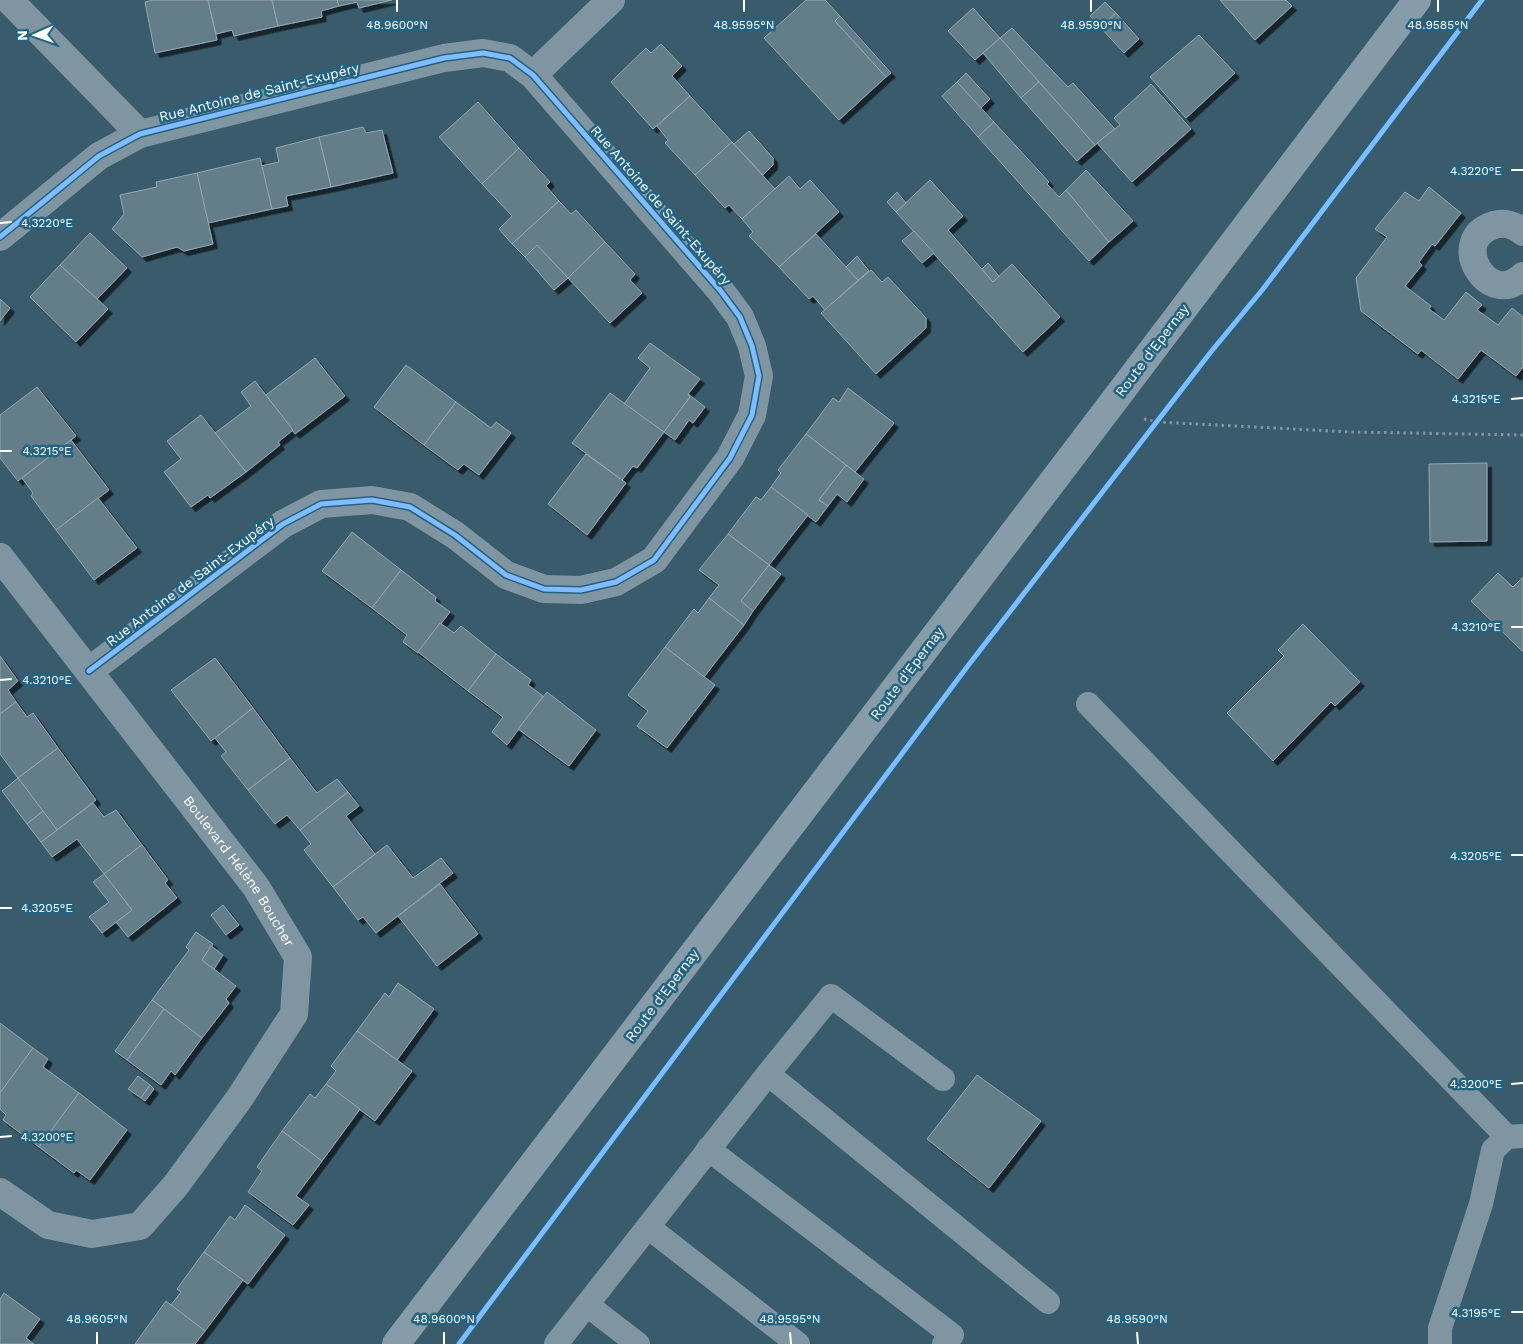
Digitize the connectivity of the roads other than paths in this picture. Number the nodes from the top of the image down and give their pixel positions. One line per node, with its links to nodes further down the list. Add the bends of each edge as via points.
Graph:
1 (9, 0): 5 (street)
2 (611, 0): 4 (street)
3 (1417, 0): 20 (main road, Route d'Epernay)
4 (533, 75): 5 (street, Rue Antoine de Saint-Exupéry, via 510,58 483,53 444,58); 10 (street, Rue Antoine de Saint-Exupéry, via 740,317 752,346 759,376 752,416 730,458 654,560 616,582 581,590 544,589 506,575 454,535 410,507 372,500 321,504 284,524)
5 (140, 134): 7 (street, Rue Antoine de Saint-Exupéry, via 99,156)
6 (1523, 232): 8 (street, via 1509,224 1489,227 1481,233 1472,252 1477,270 1491,282 1510,283)
7 (0, 237)
8 (1523, 276)
9 (0, 557): 10 (street, Boulevard Hélène Boucher)
10 (90, 671): 16 (street, Boulevard Hélène Boucher, via 256,887 289,941 298,957 294,1014 228,1114 176,1185 140,1226 92,1234 48,1226)
11 (1088, 704): 14 (lane)
12 (768, 1074): 13 (lane, via 831,996); 15 (lane); 18 (lane)
13 (943, 1079)
14 (1515, 1136): 25 (lane, via 1493,1150 1481,1204 1440,1328)
15 (708, 1149): 17 (lane); 24 (lane, via 952,1335)
16 (0, 1192)
17 (648, 1227): 19 (lane); 23 (lane)
18 (1048, 1302)
19 (587, 1305): 21 (lane); 22 (lane)
20 (396, 1344)
21 (556, 1344)
22 (638, 1344)
23 (798, 1344)
24 (944, 1344)
25 (1440, 1344)

